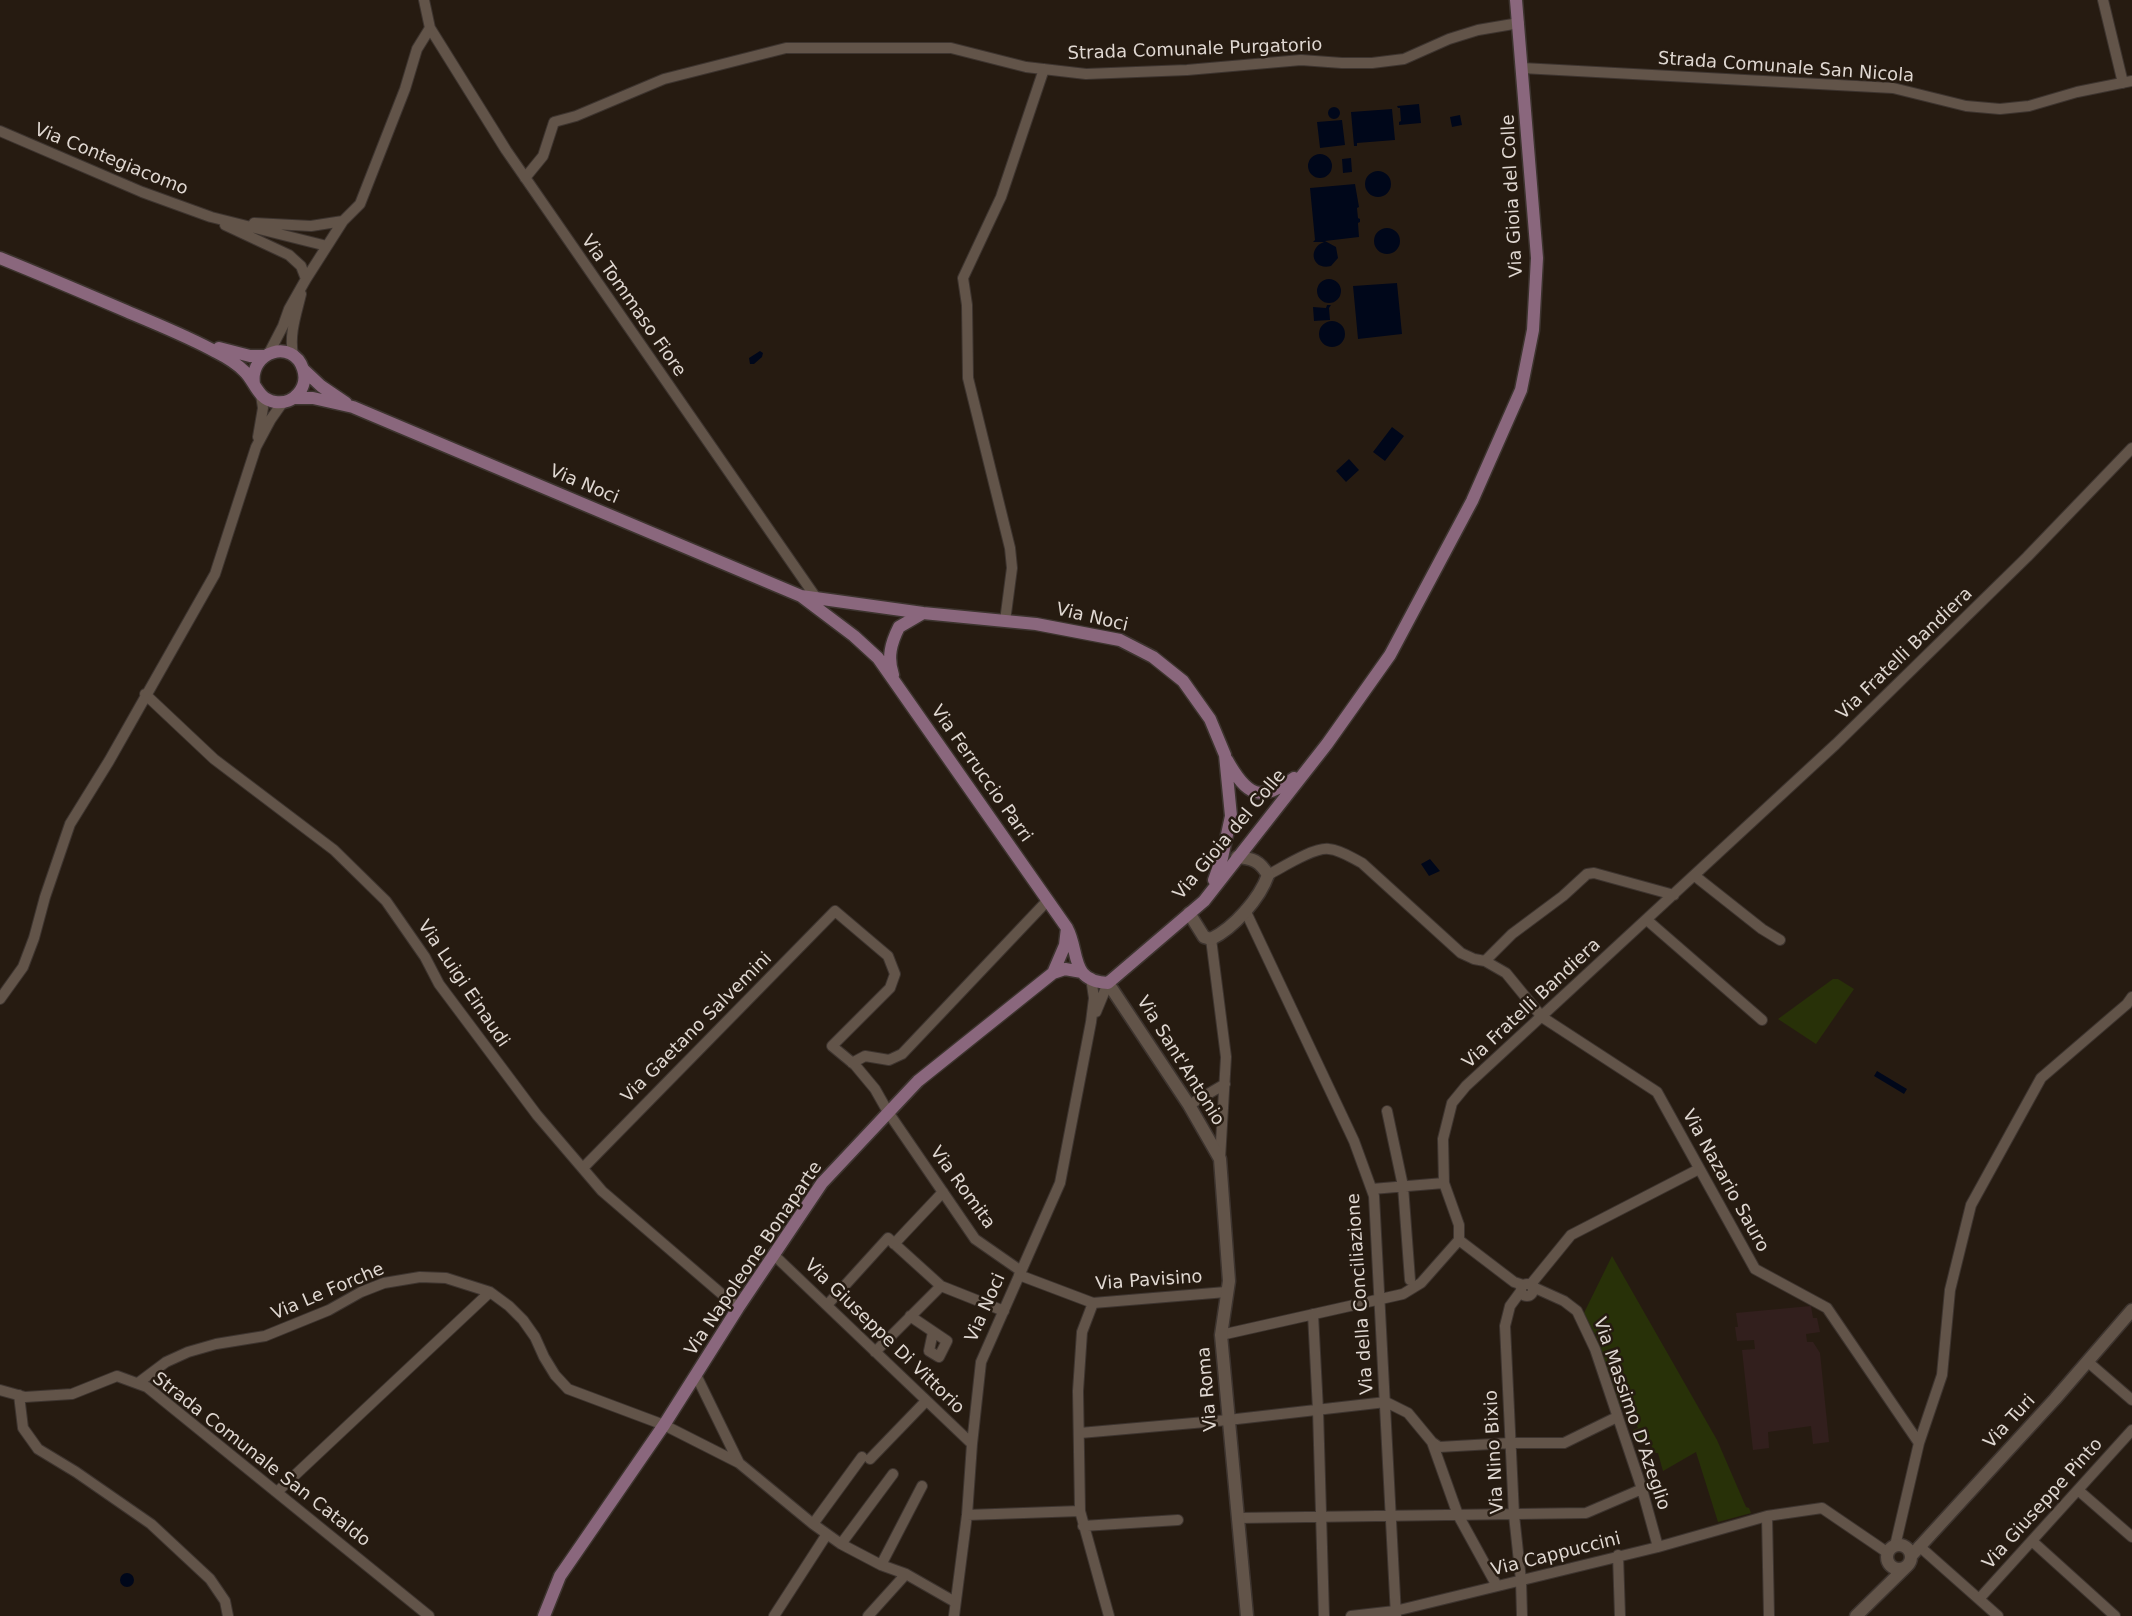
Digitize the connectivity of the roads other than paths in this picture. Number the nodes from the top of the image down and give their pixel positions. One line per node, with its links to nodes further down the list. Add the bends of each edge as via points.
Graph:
1 (424, 0): 5 (street)
2 (1516, 0): 4 (main road, Via Gioia del Colle)
3 (2103, 0): 8 (street)
4 (1519, 23): 6 (main road, Via Gioia del Colle); 7 (street, Strada Comunale Purgatorio, via 1478,30 1404,59 1372,63 1301,60 1186,70 1086,74)
5 (430, 28): 10 (street, Via Tommaso Fiore); 12 (street, via 417,49 405,89 360,204)
6 (1522, 68): 8 (street, Strada Comunale San Nicola, via 1893,88 1966,106 2000,109 2029,106); 32 (main road, Via Gioia del Colle, via 1537,258 1533,330 1521,390 1472,501 1390,655)
7 (1044, 69): 10 (street, Strada Comunale Purgatorio, via 951,48 786,48 664,78 576,116 554,122 543,156); 28 (street, via 1001,197 963,278 967,305 968,378 1010,548 1012,568)
8 (2127, 82)
9 (0, 131): 11 (street, Via Contegiacomo, via 142,192)
10 (525, 178): 26 (street, Via Tommaso Fiore)
11 (211, 217): 12 (street, Via Contegiacomo, via 290,226); 13 (street, Via Contegiacomo); 15 (street, Via Contegiacomo, via 289,255 301,266)
12 (343, 221): 13 (street)
13 (327, 246): 15 (street)
14 (0, 258): 16 (main road)
15 (306, 279): 17 (street); 18 (street, via 292,329)
16 (196, 341): 17 (main road, via 232,352); 20 (main road, via 245,371)
17 (266, 355): 18 (main road, via 281,351); 20 (main road, via 256,366)
18 (293, 355): 19 (main road)
19 (304, 370): 21 (main road, via 304,382); 22 (main road, Via Noci, via 321,386)
20 (258, 390): 21 (main road, via 271,401); 23 (street, via 263,408)
21 (289, 400): 22 (main road, Via Noci, via 313,398); 23 (street, via 271,419)
22 (353, 407): 25 (main road, Via Noci)
23 (256, 447): 30 (street, via 215,574)
24 (2132, 448): 35 (street, Via Fratelli Bandiera, via 2027,557 1836,744)
25 (801, 596): 26 (main road, Via Noci); 29 (main road, Via Ferruccio Parri, via 854,636 878,658)
26 (817, 599): 27 (main road, Via Noci)
27 (923, 614): 28 (main road, Via Noci); 29 (main road, via 899,627 892,641 890,664)
28 (1005, 621): 31 (main road, Via Noci, via 1120,640 1153,657 1183,681 1210,719)
29 (895, 681): 38 (main road, Via Ferruccio Parri)
30 (145, 694): 51 (street, via 70,824 34,938 22,967); 61 (street, Via Luigi Einaudi, via 214,759 334,850 386,901 440,984 537,1115)
31 (1225, 755): 32 (main road, via 1238,779 1250,790 1265,794 1281,788); 36 (main road, Via Noci, via 1231,816 1222,858)
32 (1309, 768): 33 (main road, Via Gioia del Colle)
33 (1237, 857): 34 (street, via 1256,860); 36 (main road, Via Gioia del Colle)
34 (1268, 875): 39 (street, via 1263,889); 46 (street, Via Nazario Sauro, via 1302,856 1328,848 1342,852 1362,864 1461,953)
35 (1695, 876): 37 (street, Via Fratelli Bandiera); 45 (street)
36 (1210, 892): 41 (main road, Via Gioia del Colle)
37 (1674, 895): 42 (street, Via Fratelli Bandiera); 46 (street, via 1588,874 1512,934)
38 (1048, 900): 43 (main road, Via Ferruccio Parri); 55 (street, via 902,1054 889,1060 866,1056)
39 (1245, 910): 44 (street, via 1220,935); 65 (street, Via della Conciliazione, via 1354,1141)
40 (835, 911): 55 (street, Via Romita, via 888,956 895,974 890,988 832,1046); 61 (street, Via Gaetano Salvemini)
41 (1189, 913): 44 (street, via 1204,936); 49 (main road, Via Gioia del Colle)
42 (1647, 920): 52 (street, Via Fratelli Bandiera); 53 (street)
43 (1067, 928): 47 (main road, Via Napoleone Bonaparte, via 1065,945); 48 (main road, Via Ferruccio Parri, via 1074,940 1077,965)
44 (1211, 939): 56 (street, via 1226,1057)
45 (1780, 940)
46 (1485, 961): 52 (street, Via Nazario Sauro, via 1506,973)
47 (1052, 973): 48 (main road, via 1065,969); 59 (main road, Via Napoleone Bonaparte, via 918,1081)
48 (1086, 975): 49 (main road); 54 (street, Via Noci, via 1094,998)
49 (1108, 983): 54 (street, Via Noci); 57 (street, Via Sant'Antonio)
50 (2132, 997): 103 (street, via 2041,1078 1971,1205 1950,1290 1942,1375)
51 (0, 999)
52 (1542, 1017): 62 (street, Via Nazario Sauro, via 1656,1092); 63 (street, Via Fratelli Bandiera, via 1466,1086 1452,1103 1444,1138)
53 (1762, 1020)
54 (1092, 1022): 70 (street, Via Noci, via 1060,1183)
55 (852, 1063): 59 (street, Via Romita, via 875,1089)
56 (1224, 1084): 57 (street); 60 (street)
57 (1189, 1105): 60 (street, Via Sant'Antonio)
58 (1387, 1111): 64 (street)
59 (888, 1112): 66 (street, Via Romita); 69 (main road, Via Napoleone Bonaparte, via 822,1184)
60 (1220, 1160): 75 (street, Via Roma, via 1229,1281)
61 (582, 1168): 79 (street, Via Luigi Einaudi, via 602,1191)
62 (1699, 1168): 73 (street, Via Nino Bixio, via 1571,1235); 103 (street, Via Nazario Sauro, via 1755,1269 1828,1308)
63 (1444, 1183): 64 (street); 67 (street, Via Fratelli Bandiera, via 1459,1225)
64 (1403, 1186): 65 (street); 71 (street)
65 (1372, 1189): 76 (street, Via della Conciliazione)
66 (943, 1192): 68 (street); 70 (street, Via Romita, via 976,1239)
67 (1459, 1240): 73 (street, Via Massimo D'Azeglio, via 1514,1282); 76 (street, via 1421,1283 1403,1294)
68 (891, 1241): 72 (street); 78 (street)
69 (774, 1255): 78 (street, Via Giuseppe Di Vittorio); 79 (main road, Via Napoleone Bonaparte)
70 (1020, 1273): 77 (street, Via Pavisino); 81 (street, Via Noci)
71 (1410, 1280)
72 (941, 1286): 81 (street); 83 (street)
73 (1527, 1287): 96 (street, Via Massimo D'Azeglio, via 1564,1301 1577,1311); 102 (street, Via Nino Bixio, via 1510,1306 1505,1326)
74 (490, 1292): 89 (street, Via Le Forche, via 446,1278 420,1277 384,1283 266,1336 188,1352 166,1362); 98 (street, Via Le Forche, via 523,1320 555,1375 568,1389); 110 (street)
75 (1226, 1292): 77 (street, Via Pavisino); 85 (street, Via Roma)
76 (1379, 1298): 82 (street); 94 (street, Via della Conciliazione)
77 (1093, 1302): 100 (street, via 1082,1332 1078,1391)
78 (828, 1304): 86 (street, Via Giuseppe Di Vittorio)
79 (738, 1308): 88 (main road, Via Napoleone Bonaparte)
80 (2132, 1310): 87 (street, Via Turi)
81 (1004, 1311): 104 (street, Via Noci, via 981,1362)
82 (1313, 1314): 85 (street); 95 (street)
83 (910, 1316): 84 (street); 86 (street)
84 (933, 1332)
85 (1221, 1335): 97 (street, Via Roma)
86 (875, 1352): 93 (street, Via Giuseppe Di Vittorio)
87 (2088, 1362): 92 (street); 129 (street, Via Turi)
88 (696, 1375): 98 (main road, Via Napoleone Bonaparte); 105 (street)
89 (138, 1383): 91 (street, Strada Comunale San Cataldo, via 117,1376 72,1394); 110 (street, Strada Comunale San Cataldo)
90 (0, 1390): 91 (street, Strada Comunale San Cataldo)
91 (19, 1395): 139 (street, via 23,1428 38,1449 151,1524 210,1579 225,1600)
92 (2132, 1400)
93 (926, 1401): 104 (street, Via Giuseppe Di Vittorio); 120 (street, via 866,1458)
94 (1386, 1402): 95 (street); 101 (street, via 1408,1413); 112 (street, Via della Conciliazione)
95 (1318, 1410): 97 (street); 117 (street)
96 (1617, 1417): 102 (street, via 1564,1443); 108 (street, Via Massimo D'Azeglio)
97 (1228, 1420): 100 (street); 118 (street, Via Roma)
98 (664, 1425): 105 (street, Via Le Forche); 141 (main road, Via Napoleone Bonaparte, via 560,1576)
99 (2132, 1430): 109 (street, Via Giuseppe Pinto)
100 (1080, 1433): 111 (street)
101 (1432, 1442): 102 (street, via 1438,1447); 114 (street)
102 (1510, 1443): 115 (street, Via Nino Bixio)
103 (1919, 1443): 127 (street)
104 (972, 1444): 113 (street, Via Noci)
105 (739, 1463): 120 (street)
106 (893, 1474): 125 (street)
107 (922, 1486): 130 (street)
108 (1642, 1489): 115 (street, via 1586,1513); 126 (street, Via Massimo D'Azeglio)
109 (2078, 1490): 123 (street); 124 (street, Via Giuseppe Pinto)
110 (277, 1492): 140 (street, Strada Comunale San Cataldo)
111 (1080, 1512): 113 (street); 121 (street)
112 (1391, 1514): 114 (street); 117 (street); 138 (street, Via della Conciliazione)
113 (967, 1515): 137 (street, Via Noci)
114 (1458, 1515): 115 (street); 134 (street)
115 (1514, 1515): 133 (street, Via Nino Bixio)
116 (1767, 1516): 126 (street, Via Cappuccini); 127 (street, Via Cappuccini, via 1822,1508); 151 (street)
117 (1321, 1517): 118 (street); 147 (street)
118 (1237, 1518): 146 (street, Via Roma)
119 (1178, 1520): 121 (street)
120 (813, 1524): 122 (street)
121 (1083, 1526): 145 (street)
122 (827, 1534): 125 (street); 142 (street)
123 (2132, 1537)
124 (2032, 1541): 136 (street, Via Giuseppe Pinto); 154 (street)
125 (841, 1544): 130 (street)
126 (1658, 1546): 128 (street, Via Cappuccini)
127 (1891, 1550): 129 (street, via 1905,1547); 131 (street, via 1888,1560)
128 (1618, 1556): 133 (street, Via Cappuccini); 150 (street)
129 (1912, 1556): 131 (street, via 1901,1568); 135 (street, Via Turi); 136 (street)
130 (881, 1565): 132 (street)
131 (1892, 1566): 135 (street, Via Turi)
132 (906, 1574): 137 (street); 143 (street)
133 (1521, 1580): 134 (street, Via Cappuccini); 149 (street, Via Nino Bixio)
134 (1497, 1586): 138 (street, Via Cappuccini)
135 (1884, 1588): 152 (street, Via Turi)
136 (1979, 1599): 153 (street)
137 (955, 1602): 144 (street, Via Noci)
138 (1396, 1614): 148 (street, Via Cappuccini)
139 (228, 1616)
140 (429, 1616)
141 (544, 1616)
142 (774, 1616)
143 (868, 1616)
144 (954, 1616)
145 (1109, 1616)
146 (1247, 1616)
147 (1324, 1616)
148 (1351, 1616)
149 (1522, 1616)
150 (1620, 1616)
151 (1770, 1616)
152 (1856, 1616)
153 (1998, 1616)
154 (2115, 1616)

